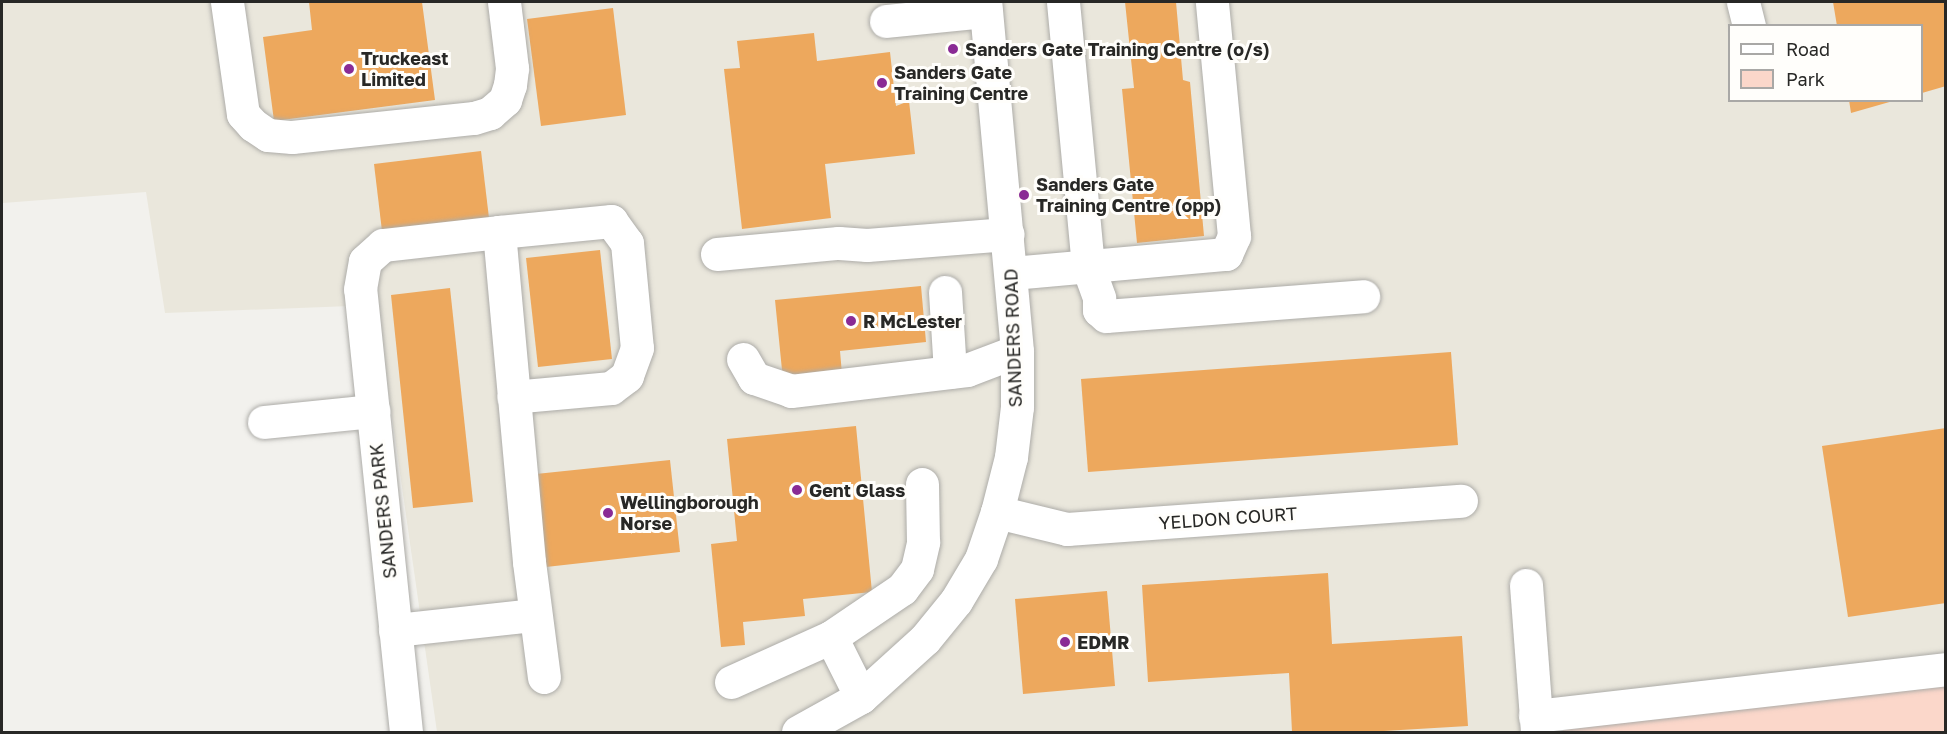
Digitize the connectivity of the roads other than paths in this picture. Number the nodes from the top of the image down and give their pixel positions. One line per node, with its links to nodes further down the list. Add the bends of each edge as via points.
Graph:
1 (227, 2): 2 (street, via 243,114 268,135 292,137 474,118 490,113 505,100 513,68)
2 (504, 2)
3 (1063, 2): 12 (street)
4 (1212, 2): 12 (street, via 1234,236 1226,254)
5 (1743, 2): 8 (street)
6 (986, 6): 7 (street); 10 (street, SANDERS ROAD)
7 (886, 21)
8 (1748, 24)
9 (499, 232): 19 (street); 19 (street, SANDERS PARK, via 611,221 627,243 637,348 627,376 611,388); 20 (street, SANDERS PARK, via 383,245 365,261 360,289)
10 (1008, 234): 11 (street); 13 (street, SANDERS ROAD)
11 (717, 254)
12 (1088, 267): 13 (street); 15 (street, via 1099,310 1106,315)
13 (1012, 273): 16 (street, SANDERS ROAD)
14 (945, 292): 18 (street)
15 (1363, 296)
16 (1017, 351): 18 (street, via 968,370); 24 (street, SANDERS ROAD, via 1017,407 1011,457)
17 (743, 359): 18 (street, via 754,378 791,390)
18 (950, 372)
19 (513, 397): 26 (street)
20 (373, 411): 21 (street); 27 (street, SANDERS PARK)
21 (264, 422)
22 (922, 484): 28 (street, via 923,542 917,569 902,589)
23 (1461, 501): 24 (street, YELDON COURT, via 1067,529)
24 (997, 512): 32 (street, SANDERS ROAD, via 981,559 956,601 925,639)
25 (1526, 585): 33 (street)
26 (534, 615): 27 (street); 30 (street)
27 (394, 630): 34 (street, SANDERS PARK)
28 (831, 637): 31 (street); 32 (street)
29 (1946, 669): 33 (street)
30 (544, 677)
31 (730, 682)
32 (861, 698): 35 (street, SANDERS ROAD)
33 (1536, 724)
34 (406, 732)
35 (798, 732)

